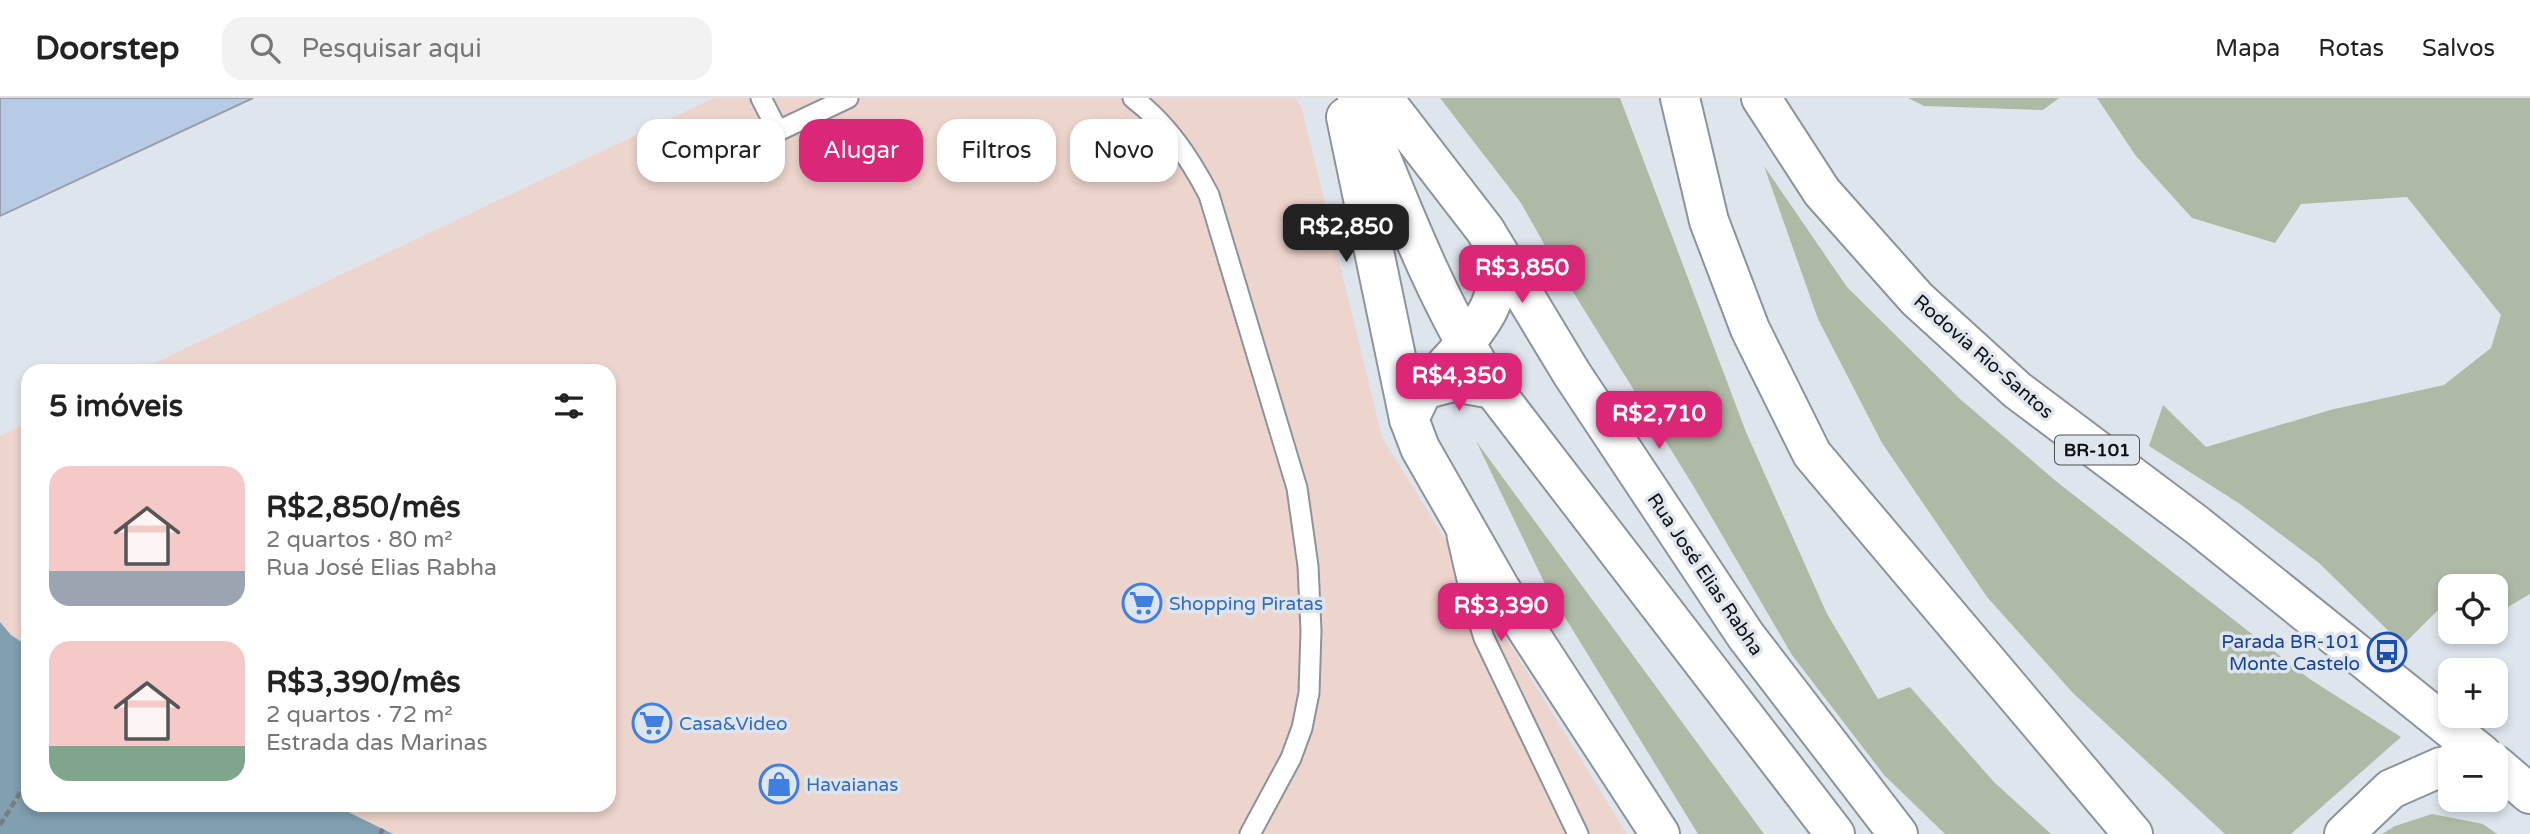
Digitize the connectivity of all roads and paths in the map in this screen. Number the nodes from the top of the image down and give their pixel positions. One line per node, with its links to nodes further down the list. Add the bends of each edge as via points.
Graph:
1 (761, 98): 2 (lane, via 778,131)
2 (848, 98)
3 (1133, 98): 20 (lane, via 1189,157 1209,195 1297,488 1308,566 1308,693 1291,758)
4 (1342, 98): 12 (main road)
5 (1357, 98): 10 (main road)
6 (1383, 98): 9 (main road, Rua José Elias Rabha)
7 (1680, 98): 25 (main road, via 1714,233 1750,329 1812,454)
8 (1761, 98): 14 (main road, Rodovia Rio-Santos / BR-101, via 1822,192 1917,299 1977,354)
9 (1493, 242): 10 (main road, via 1498,281 1494,297); 24 (main road, Rua José Elias Rabha, via 1572,374 1746,636)
10 (1464, 345): 11 (main road); 12 (main road)
11 (1493, 389): 12 (main road, via 1453,382); 23 (main road)
12 (1416, 404): 13 (main road, via 1420,448)
13 (1448, 498): 21 (lane, via 1484,638); 22 (main road, via 1500,588)
14 (2467, 742)
15 (2438, 768): 26 (main road, via 2391,789)
16 (2508, 775): 18 (main road)
17 (21, 791): 19 (path)
18 (2530, 794)
19 (0, 825)
20 (1250, 834)
21 (1578, 834)
22 (1660, 834)
23 (1835, 834)
24 (1899, 834)
25 (2133, 834)
26 (2344, 834)

